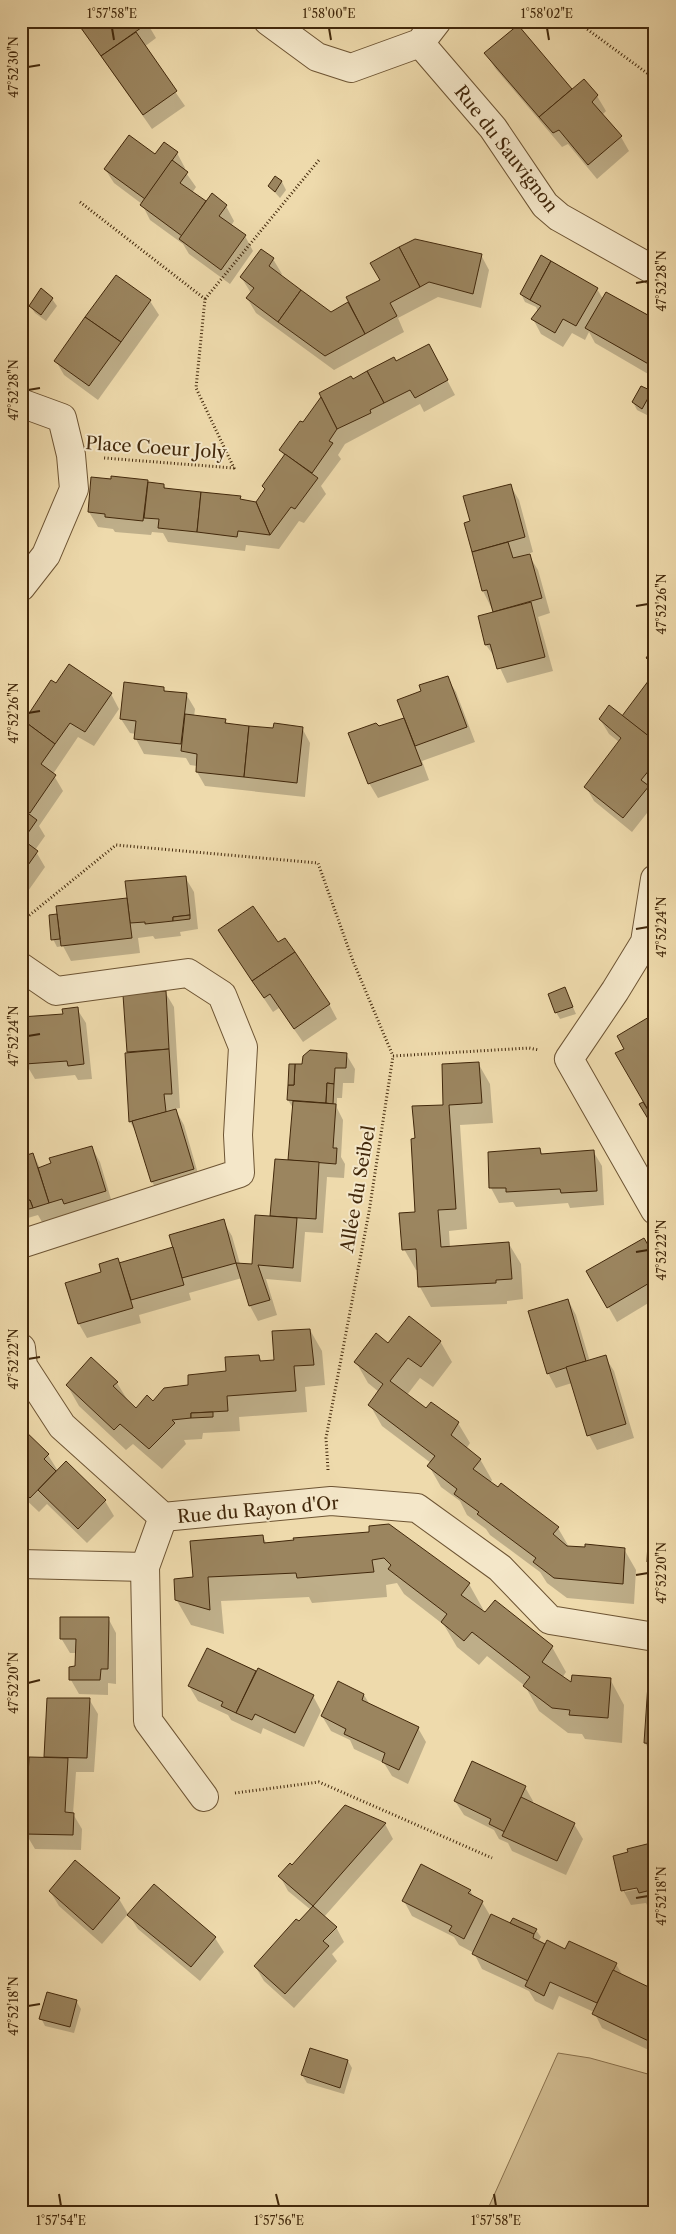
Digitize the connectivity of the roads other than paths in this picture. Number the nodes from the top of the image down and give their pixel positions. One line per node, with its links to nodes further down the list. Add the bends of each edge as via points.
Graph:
1 (268, 21): 3 (street, via 317,57 350,68)
2 (437, 21): 3 (street)
3 (420, 43): 4 (street, Rue du Sauvignon, via 493,128 545,205 559,217)
4 (655, 271)
5 (21, 403): 6 (street, via 62,418 71,455 74,489 46,555)
6 (21, 587)
7 (654, 882): 9 (street, via 645,942 569,1059)
8 (21, 967): 10 (street, via 56,991 188,973 222,995 243,1047 238,1136 240,1173)
9 (655, 1210)
10 (21, 1244)
11 (21, 1348): 12 (street, Rue du Rayon d'Or, via 22,1366 62,1426)
12 (164, 1517): 14 (street); 15 (street, Rue du Rayon d'Or, via 331,1501 417,1508 500,1568 550,1620)
13 (21, 1564): 14 (street)
14 (145, 1567): 16 (street, via 148,1721)
15 (655, 1636)
16 (204, 1797)

